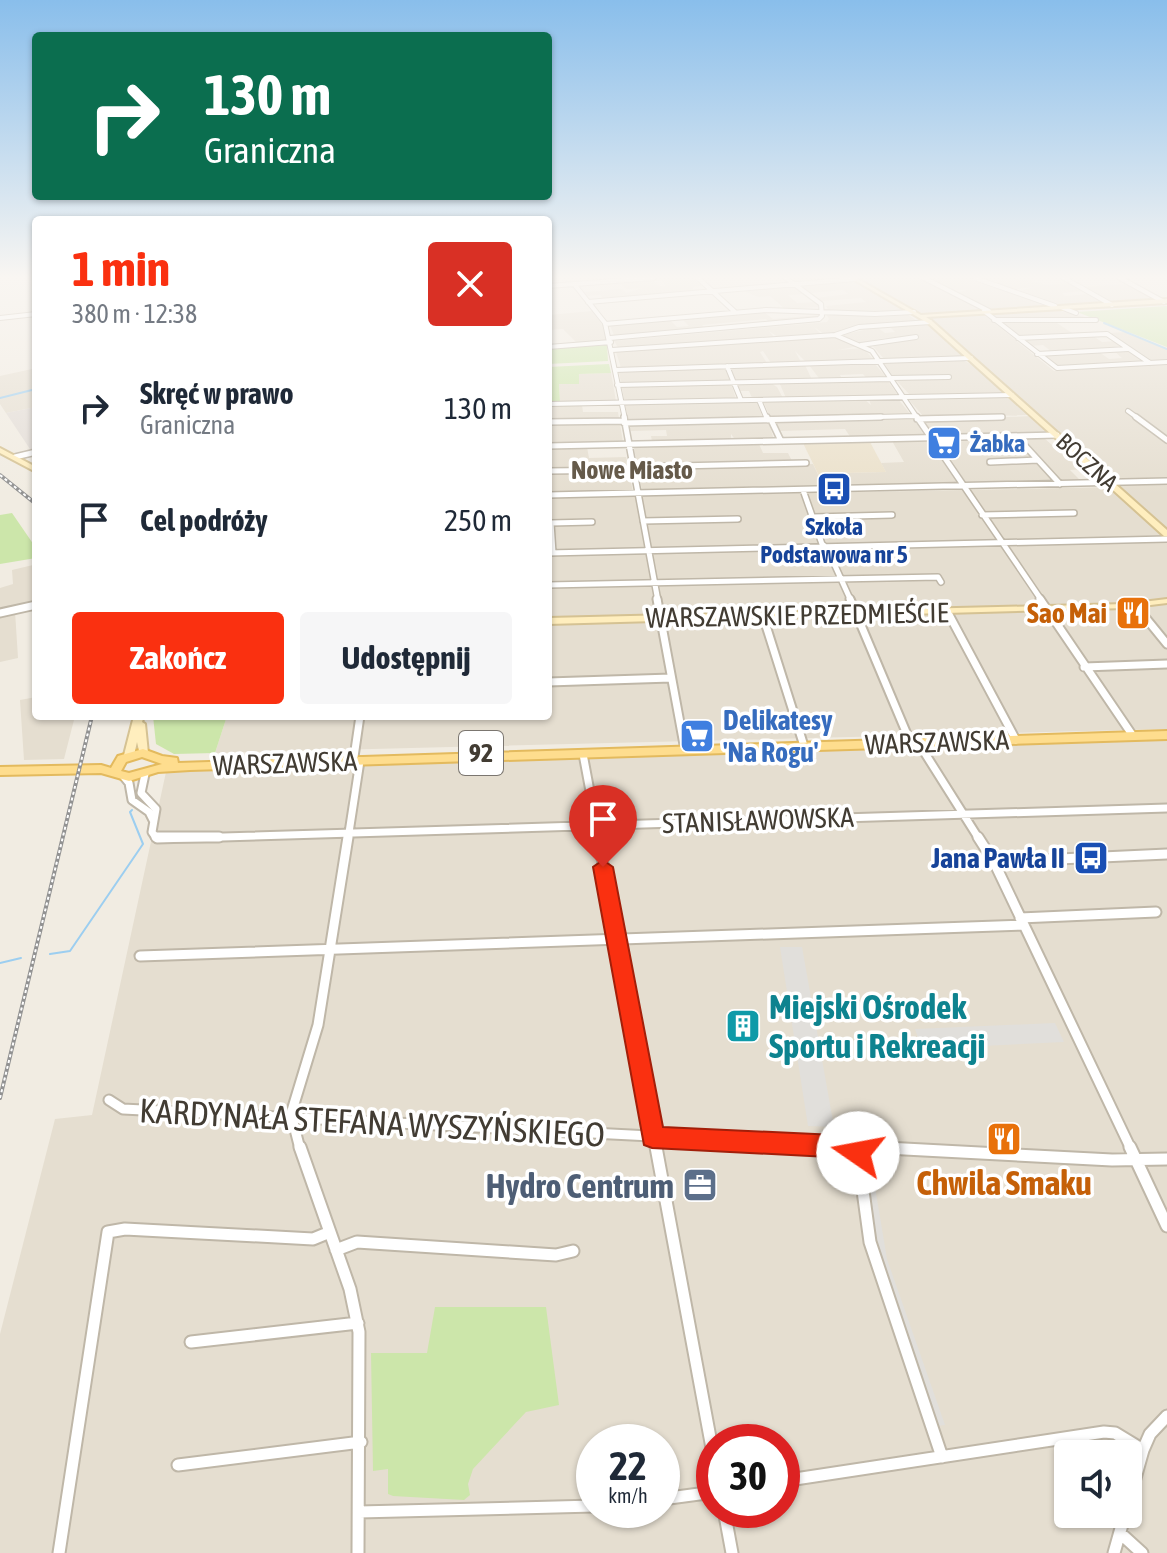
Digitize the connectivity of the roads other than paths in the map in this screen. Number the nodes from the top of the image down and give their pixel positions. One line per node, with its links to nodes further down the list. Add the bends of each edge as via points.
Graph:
1 (612, 350): 14 (street)
2 (871, 350): 9 (street)
3 (962, 350): 8 (street, BOCZNA)
4 (1033, 350): 7 (street)
5 (1103, 350): 7 (street)
6 (1133, 350): 11 (street)
7 (1037, 354): 11 (street, via 1060,368)
8 (971, 358): 9 (street); 21 (street, BOCZNA)
9 (879, 361): 12 (street); 16 (street)
10 (1167, 362): 11 (street)
11 (1150, 363)
12 (806, 364): 13 (street); 17 (street)
13 (727, 366): 14 (street); 18 (street)
14 (615, 370): 20 (street)
15 (949, 377): 16 (street)
16 (890, 379): 17 (street); 22 (street)
17 (817, 382): 19 (street)
18 (734, 383): 19 (street); 20 (street); 24 (street)
19 (777, 383): 23 (street)
20 (617, 385): 26 (street)
21 (1012, 395): 22 (street); 34 (street, BOCZNA)
22 (903, 397): 23 (street); 29 (street)
23 (785, 399): 25 (street)
24 (741, 400): 25 (street); 26 (street)
25 (759, 400): 31 (street)
26 (621, 402): 27 (street); 33 (street)
27 (552, 404)
28 (1128, 411): 37 (street)
29 (916, 417): 30 (street); 31 (street); 36 (street)
30 (1002, 417)
31 (770, 420): 33 (street); 38 (street)
32 (552, 422): 33 (street)
33 (624, 422): 39 (street)
34 (1057, 435): 35 (street); 51 (street, BOCZNA)
35 (1017, 437): 36 (street); 44 (street)
36 (931, 438): 38 (street); 53 (street)
37 (1167, 440)
38 (781, 441): 39 (street)
39 (628, 445): 40 (street); 48 (street)
40 (552, 446)
41 (0, 450): 43 (street)
42 (32, 453): 43 (street)
43 (15, 457): 47 (street)
44 (1038, 460): 45 (street); 52 (street)
45 (990, 462)
46 (806, 463): 48 (street)
47 (32, 468)
48 (633, 468): 49 (street); 55 (street)
49 (552, 471)
50 (1167, 481): 51 (street)
51 (1110, 483): 52 (street); 65 (street, BOCZNA)
52 (1060, 484): 53 (street)
53 (963, 486): 54 (street); 59 (street)
54 (803, 490): 55 (street); 60 (street)
55 (638, 493): 56 (street); 62 (street)
56 (552, 495)
57 (1074, 513): 59 (street)
58 (892, 515): 60 (street)
59 (982, 515): 66 (street)
60 (813, 517): 67 (street)
61 (738, 519): 62 (street)
62 (643, 521): 68 (street)
63 (592, 522): 64 (street)
64 (552, 523)
65 (1167, 536): 66 (street)
66 (1001, 542): 67 (street); 77 (street)
67 (825, 546): 68 (street); 70 (street)
68 (648, 551): 69 (street); 72 (street)
69 (552, 553)
70 (842, 580): 71 (street, via 938,577); 72 (street); 80 (street)
71 (941, 582)
72 (654, 583): 73 (street); 82 (street)
73 (552, 585)
74 (1167, 601): 76 (street, WARSZAWSKIE PRZEDMIEŚCIE)
75 (32, 606): 79 (street)
76 (1136, 606): 77 (street, WARSZAWSKIE PRZEDMIEŚCIE); 84 (street)
77 (1045, 608): 78 (street, WARSZAWSKIE PRZEDMIEŚCIE); 86 (street)
78 (947, 611): 80 (street, WARSZAWSKIE PRZEDMIEŚCIE); 94 (street)
79 (0, 613)
80 (855, 613): 81 (street, WARSZAWSKIE PRZEDMIEŚCIE); 95 (street)
81 (763, 616): 82 (street, WARSZAWSKIE PRZEDMIEŚCIE); 96 (street)
82 (661, 618): 83 (street, WARSZAWSKIE PRZEDMIEŚCIE); 87 (street)
83 (552, 621)
84 (1167, 644)
85 (1167, 664): 86 (street)
86 (1084, 667): 93 (street)
87 (671, 678): 88 (street); 97 (street)
88 (552, 682)
89 (139, 720): 101 (street)
90 (139, 720): 102 (street)
91 (359, 720): 100 (street)
92 (1167, 735): 93 (main road, WARSZAWSKA / 92)
93 (1133, 736): 94 (main road, WARSZAWSKA / 92)
94 (1016, 740): 95 (main road, WARSZAWSKA / 92)
95 (915, 743): 96 (main road, WARSZAWSKA / 92); 105 (street)
96 (804, 746): 97 (main road, WARSZAWSKA / 92)
97 (685, 750): 98 (main road, WARSZAWSKA / 92)
98 (611, 751): 99 (main road, WARSZAWSKA / 92); 100 (main road, WARSZAWSKA / 92)
99 (583, 754): 100 (main road, WARSZAWSKA / 92); 107 (street)
100 (353, 758): 101 (main road, WARSZAWSKA / 92); 108 (street)
101 (148, 764): 102 (main road, 92); 102 (main road, 92); 106 (street, via 141,793 156,808)
102 (122, 765): 103 (main road, 92); 106 (street, via 132,800)
103 (0, 769)
104 (1167, 808): 105 (street, STANISŁAWOWSKA)
105 (965, 815): 107 (street, STANISŁAWOWSKA); 110 (street)
106 (153, 820): 108 (street, STANISŁAWOWSKA, via 152,835 157,839)
107 (595, 825): 108 (street, STANISŁAWOWSKA); 113 (street)
108 (349, 833): 114 (street)
109 (1167, 854): 110 (street)
110 (994, 862): 112 (street)
111 (1156, 912): 112 (street)
112 (1022, 922): 113 (street); 120 (street)
113 (617, 939): 114 (street); 118 (street)
114 (330, 949): 115 (street); 117 (street, via 318,1025)
115 (140, 956)
116 (109, 1100): 117 (street, KARDYNAŁA STEFANA WYSZYŃSKIEGO, via 123,1109)
117 (293, 1119): 118 (street, KARDYNAŁA STEFANA WYSZYŃSKIEGO); 123 (street)
118 (652, 1137): 119 (street, KARDYNAŁA STEFANA WYSZYŃSKIEGO); 129 (street)
119 (857, 1147): 120 (street, KARDYNAŁA STEFANA WYSZYŃSKIEGO); 133 (street, via 870,1242)
120 (1136, 1159): 121 (street, KARDYNAŁA STEFANA WYSZYŃSKIEGO); 122 (street)
121 (1167, 1159)
122 (1167, 1226)
123 (330, 1232): 124 (street); 141 (street, via 313,1239 108,1232)
124 (336, 1250): 125 (street, via 357,1242 556,1255); 126 (street)
125 (573, 1251)
126 (358, 1323): 127 (street); 130 (street)
127 (191, 1342)
128 (1167, 1416): 131 (street)
129 (707, 1424)
130 (361, 1442): 134 (street); 137 (street)
131 (1143, 1450): 132 (street); 133 (street, via 1109,1432)
132 (1142, 1454)
133 (942, 1457): 135 (street)
134 (178, 1465)
135 (800, 1478)
136 (576, 1506): 137 (street)
137 (359, 1512): 142 (street)
138 (727, 1528): 143 (street)
139 (1121, 1528): 140 (street)
140 (1120, 1533): 144 (street); 145 (street)
141 (59, 1553)
142 (358, 1553)
143 (732, 1553)
144 (1114, 1553)
145 (1142, 1553)

